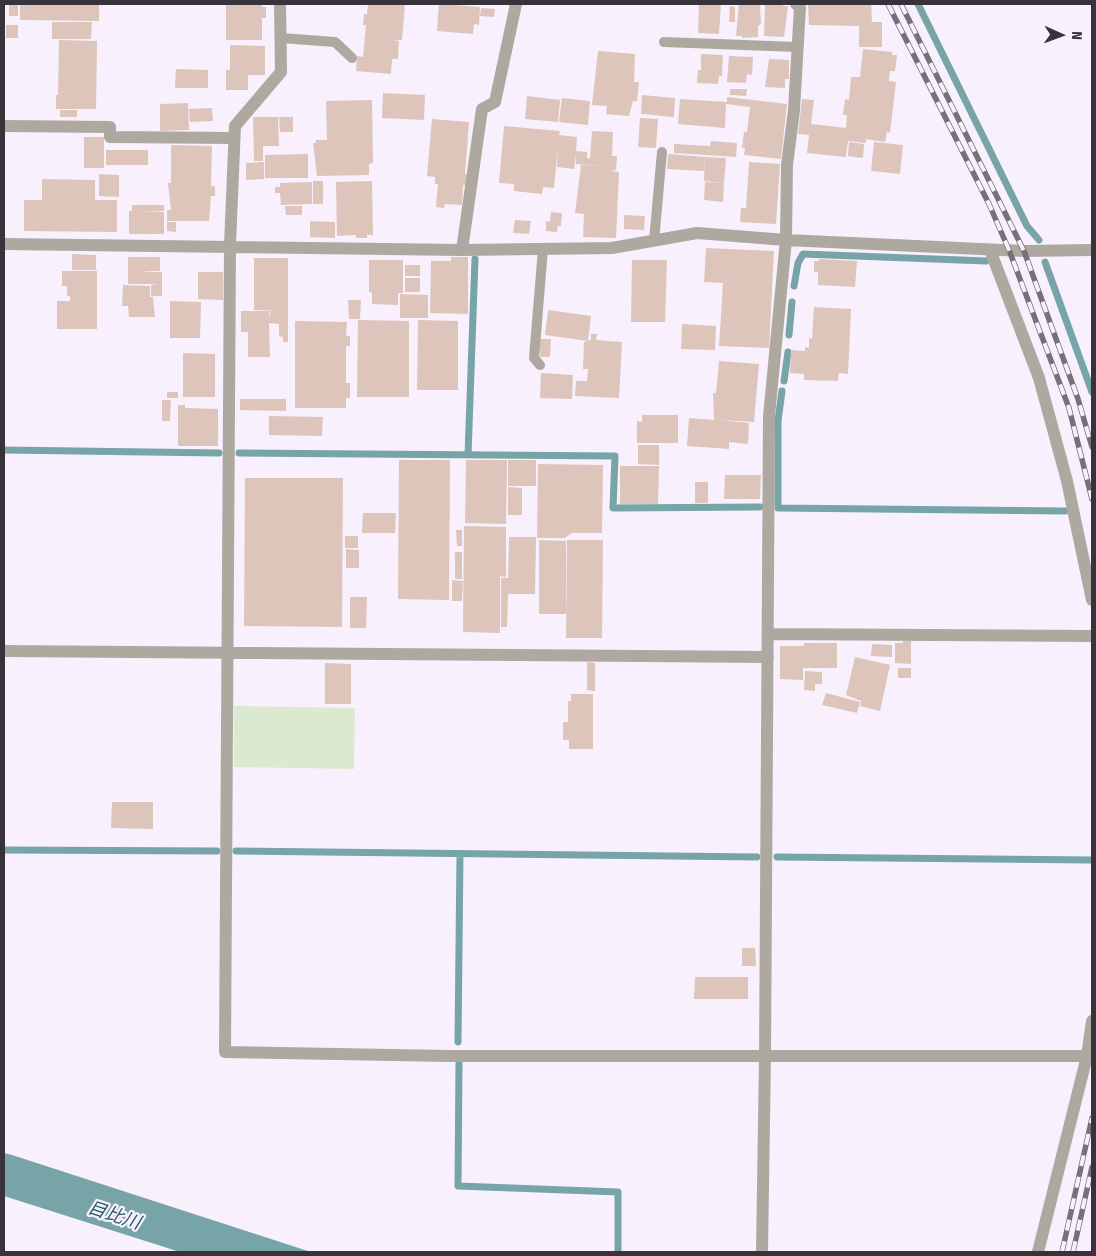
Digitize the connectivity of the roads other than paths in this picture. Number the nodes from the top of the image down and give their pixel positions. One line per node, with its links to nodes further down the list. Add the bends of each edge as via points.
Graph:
1 (280, 4): 4 (street)
2 (516, 4): 16 (street, via 495,102 482,109)
3 (796, 4): 6 (street, via 800,7)
4 (281, 38): 7 (lane, via 335,42); 9 (street, via 281,72 235,126)
5 (664, 42): 6 (lane)
6 (797, 47): 11 (street, via 794,110 786,165)
7 (352, 58)
8 (4, 126): 9 (street, via 110,127 110,137)
9 (234, 138): 14 (street)
10 (662, 152): 12 (lane)
11 (786, 240): 12 (street, via 697,233); 17 (street); 21 (street, via 769,416)
12 (654, 241): 15 (street, via 612,248)
13 (4, 244): 14 (street)
14 (230, 246): 16 (street); 24 (street)
15 (543, 249): 16 (street); 19 (lane, via 534,358)
16 (462, 250)
17 (990, 250): 18 (street); 20 (street, via 1039,378 1068,481)
18 (1092, 250)
19 (540, 365)
20 (1092, 600)
21 (768, 634): 22 (street); 25 (street)
22 (1092, 636)
23 (4, 651): 24 (street)
24 (228, 652): 25 (street); 27 (street, via 225,1052)
25 (768, 657): 27 (street)
26 (1092, 1021): 28 (street)
27 (765, 1056): 28 (street); 29 (street)
28 (1087, 1056): 30 (street)
29 (762, 1252)
30 (1038, 1252)

